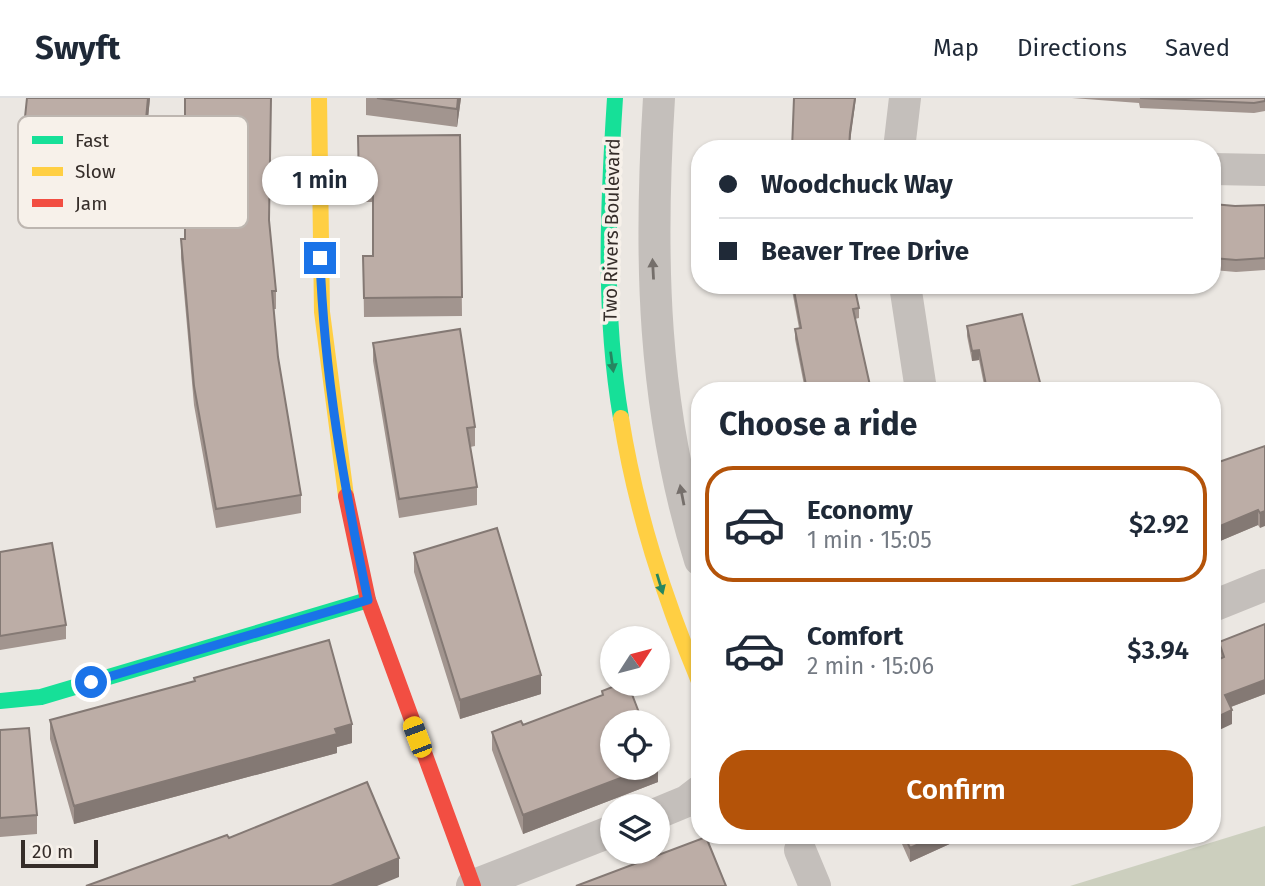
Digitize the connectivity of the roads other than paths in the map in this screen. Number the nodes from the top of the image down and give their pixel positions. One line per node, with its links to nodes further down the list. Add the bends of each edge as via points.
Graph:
1 (318, 98): 12 (street, via 322,312 348,509)
2 (615, 98): 14 (street, Two Rivers Boulevard, one-way to 14, via 606,255 609,339 622,439 640,522 669,614)
3 (659, 98): 10 (street, one-way to 3, via 668,425 656,329 652,254)
4 (905, 98): 5 (street)
5 (900, 140)
6 (1221, 169): 7 (street)
7 (1265, 170)
8 (906, 294): 9 (street)
9 (919, 382)
10 (691, 530)
11 (1265, 585): 13 (street)
12 (368, 600): 15 (street, via 41,697); 20 (street)
13 (1221, 603)
14 (691, 664)
15 (0, 701)
16 (691, 800): 17 (street)
17 (670, 808)
18 (600, 836): 20 (street)
19 (798, 844): 21 (street)
20 (472, 886)
21 (815, 886)

